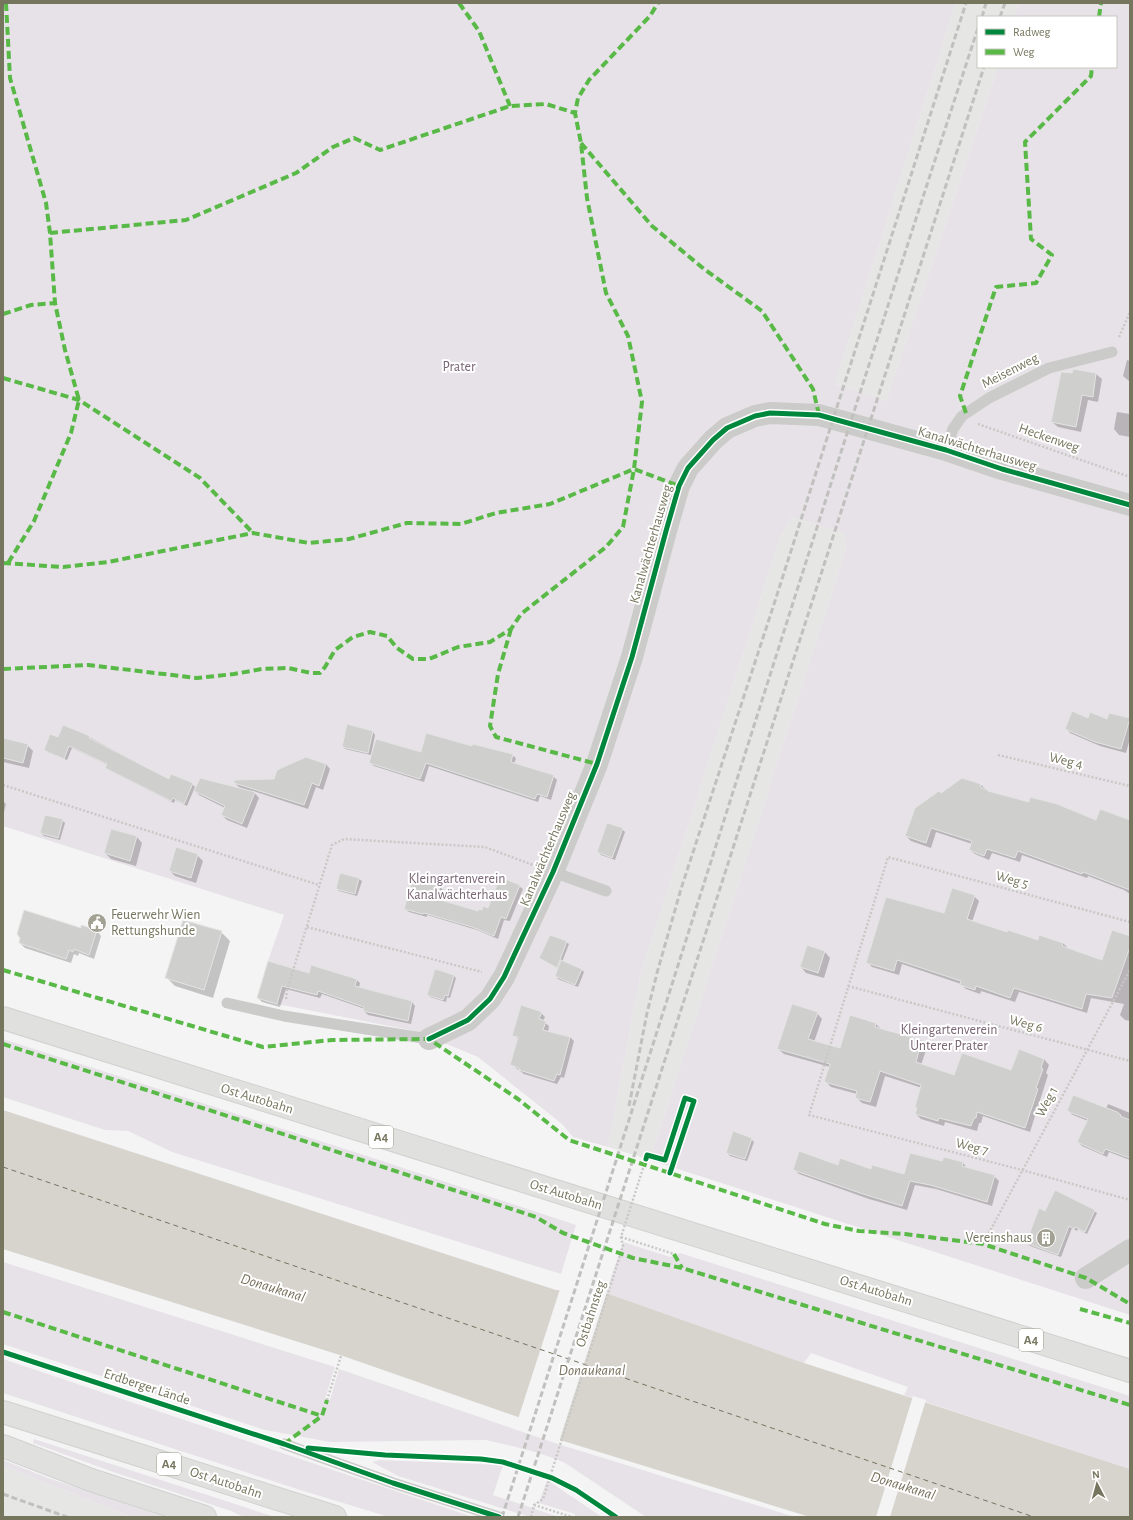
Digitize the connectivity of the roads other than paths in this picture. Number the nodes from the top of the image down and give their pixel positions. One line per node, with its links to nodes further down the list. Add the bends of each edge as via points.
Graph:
1 (1112, 352): 2 (lane, Meisenweg, via 1049,368 989,398 962,416 953,429)
2 (946, 450): 3 (street, Kanalwächterhausweg); 4 (street, Kanalwächterhausweg, via 819,415 770,413 755,416 727,428 706,448 688,468 679,486 632,657 598,764)
3 (1130, 506)
4 (553, 872): 5 (lane); 8 (street, Kanalwächterhausweg, via 504,977 490,999 468,1020)
5 (606, 891)
6 (227, 1004): 8 (lane, via 284,1016)
7 (3, 1018): 11 (highway, Ost Autobahn / A4)
8 (429, 1039)
9 (1130, 1250): 10 (street)
10 (1086, 1278)
11 (1130, 1371)
12 (3, 1412): 16 (highway, Ost Autobahn / A4)
13 (284, 1444): 17 (lane)
14 (3, 1446): 15 (highway, via 91,1480)
15 (205, 1517)
16 (335, 1517)
17 (499, 1517)

